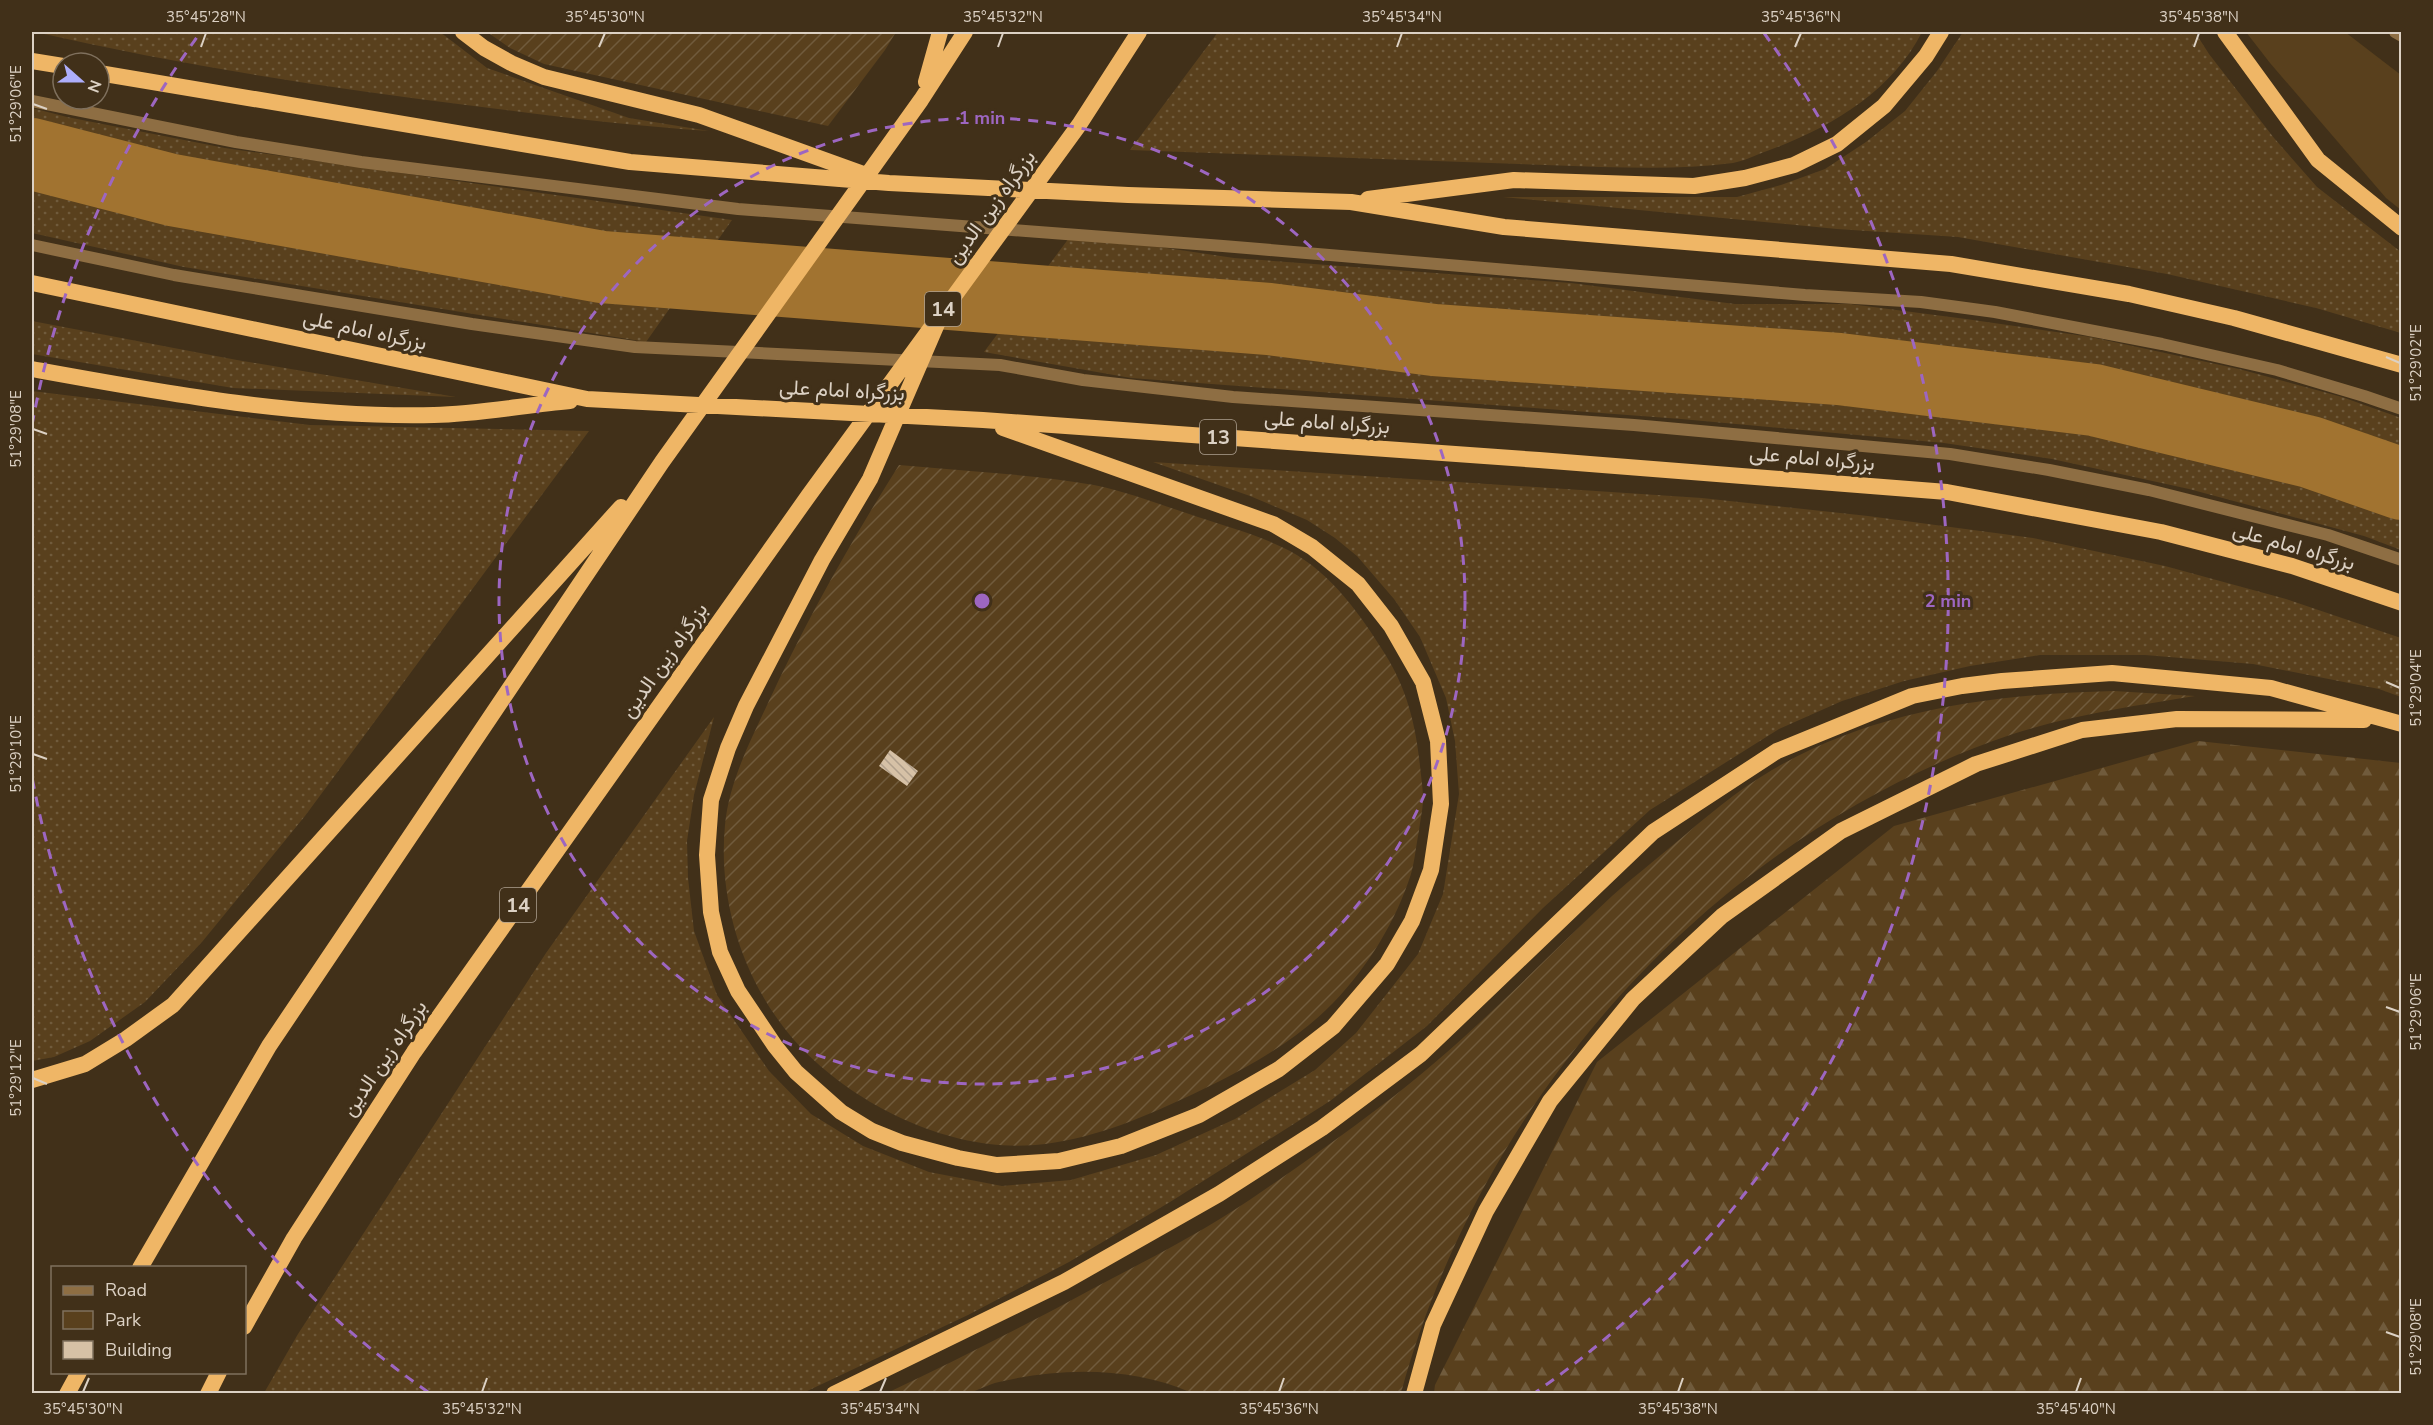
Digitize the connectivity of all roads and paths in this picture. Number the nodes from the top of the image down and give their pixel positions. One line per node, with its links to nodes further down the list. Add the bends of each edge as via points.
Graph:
1 (463, 32): 14 (highway, via 511,63 544,77 699,115)
2 (940, 32): 12 (highway)
3 (965, 32): 12 (highway)
4 (1139, 32): 19 (highway, بزرگراه زین الدین / 14, via 1079,125)
5 (1941, 32): 15 (highway, via 1884,106 1837,144 1784,167 1694,186 1514,180)
6 (2225, 32): 16 (highway, via 2318,160)
7 (2395, 32): 8 (street)
8 (2402, 36)
9 (32, 61): 10 (highway)
10 (51, 64)
11 (111, 75): 14 (highway, via 630,162)
12 (921, 100): 25 (highway)
13 (32, 101): 23 (street, via 236,142 361,162 738,209 1921,302 2162,344 2277,370)
14 (889, 183): 15 (highway)
15 (1351, 202): 20 (highway, via 1504,227 1952,264 2129,294 2234,318)
16 (2402, 228)
17 (32, 245): 26 (street, via 209,281 635,347 1000,365 1083,380 1233,396 1634,425 1950,454 2149,490 2328,535)
18 (32, 283): 22 (highway, بزرگراه امام علی / 13)
19 (943, 310): 24 (highway, via 870,479 822,560 746,706 711,800 707,855 711,912 720,952 738,991 796,1072 841,1112 872,1131 928,1151 998,1165 1059,1161 1121,1146 1199,1115 1279,1069 1333,1027 1387,964 1412,921 1431,870 1441,804 1438,741 1423,682 1391,626 1358,584 1312,547 1273,524); 31 (highway, بزرگراه زین الدین / 14, via 414,1052 294,1238)
20 (2402, 365)
21 (32, 369): 22 (highway, via 167,393 330,413 435,415)
22 (587, 399): 24 (highway, بزرگراه امام علی / 13)
23 (2402, 409)
24 (982, 420): 27 (highway, بزرگراه امام علی / 13, via 1947,492 2161,532 2292,566)
25 (662, 462): 29 (highway, via 173,1005 85,1064); 30 (highway, via 269,1046)
26 (2402, 560)
27 (2402, 603)
28 (2396, 723): 36 (highway, via 2271,688 2112,673 2002,681 1912,696 1777,752 1653,832 1421,1054 1322,1128 1219,1194 1065,1282); 37 (highway, via 2177,718 2082,730 1976,764 1841,831 1722,916 1633,999 1550,1101 1486,1210 1433,1325)
29 (32, 1080)
30 (141, 1266)
31 (246, 1323)
32 (78, 1374): 34 (highway)
33 (218, 1374): 35 (highway)
34 (68, 1394)
35 (208, 1394)
36 (834, 1394)
37 (1414, 1394)

